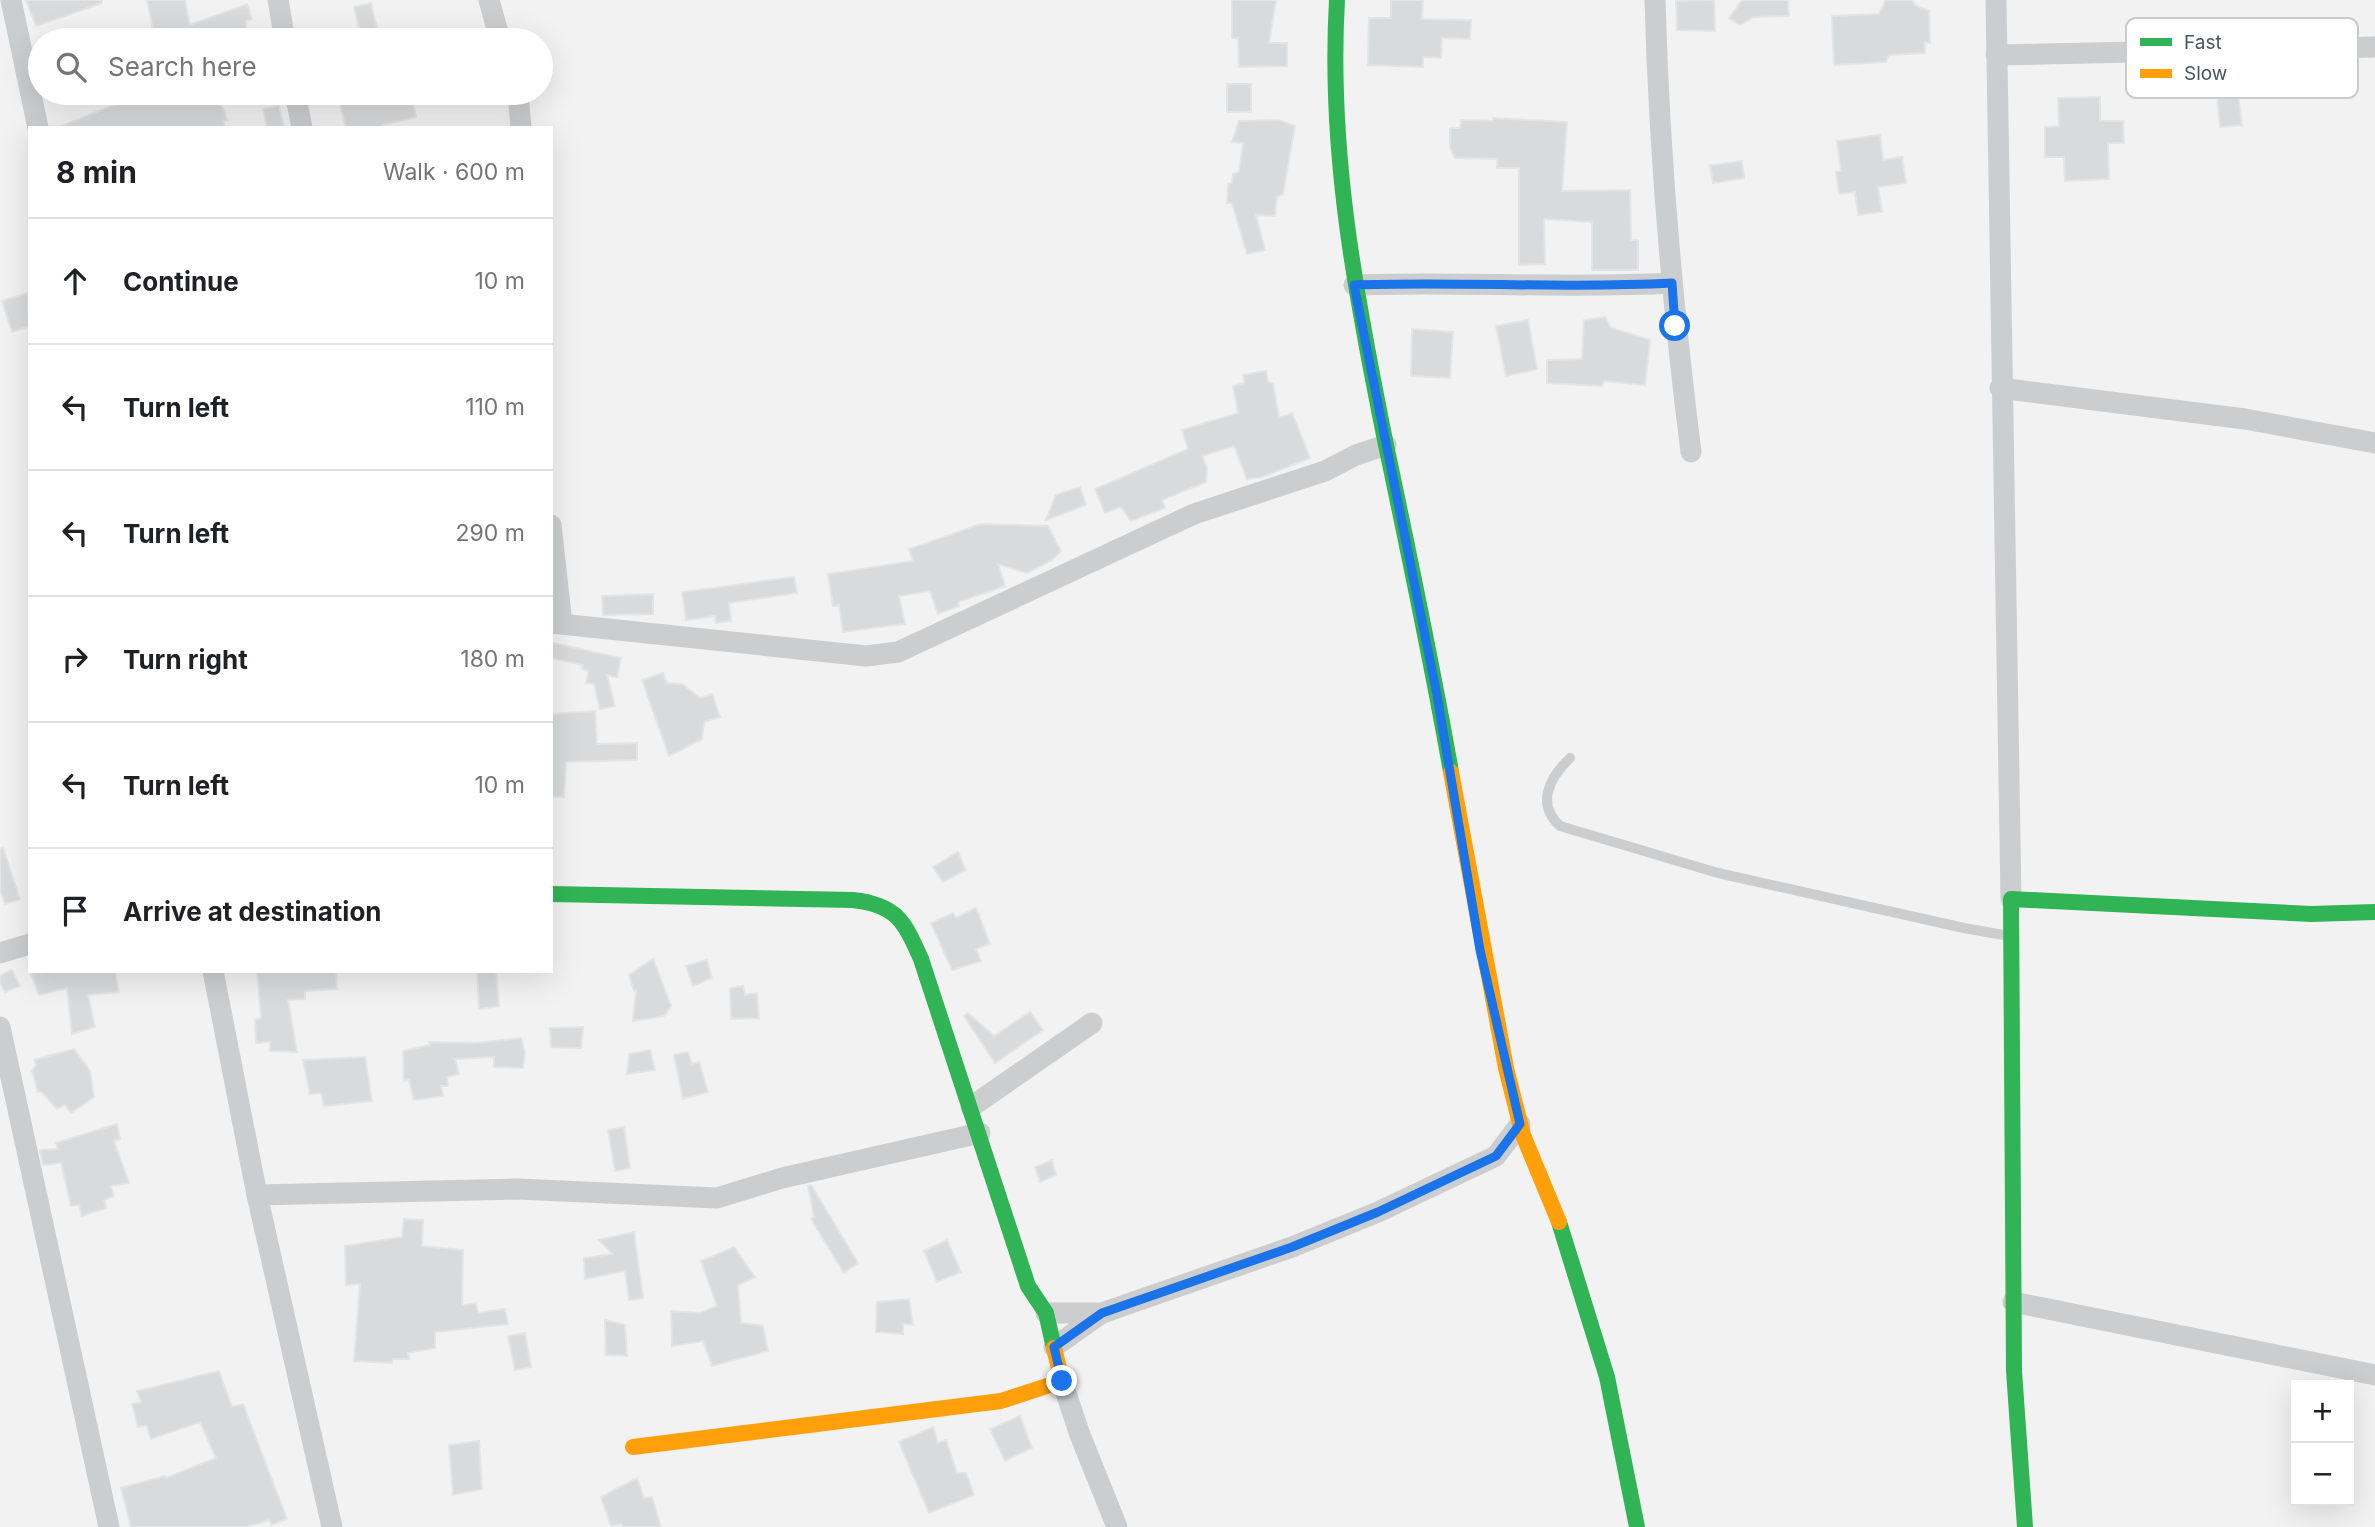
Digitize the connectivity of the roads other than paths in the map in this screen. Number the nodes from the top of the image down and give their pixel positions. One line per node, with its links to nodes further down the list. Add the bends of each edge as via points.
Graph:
1 (11, 0): 11 (street)
2 (278, 0): 7 (street)
3 (489, 0): 8 (street)
4 (1337, 0): 19 (street, via 1335,113)
5 (1655, 0): 18 (street)
6 (1996, 0): 10 (street)
7 (283, 28)
8 (497, 28)
9 (2126, 52): 10 (street)
10 (1996, 55): 20 (street)
11 (28, 81)
12 (33, 105): 15 (street)
13 (297, 105): 16 (street)
14 (519, 105): 17 (street)
15 (38, 126)
16 (302, 126)
17 (520, 126)
18 (1672, 283): 19 (street); 23 (street)
19 (1354, 285): 22 (street)
20 (2000, 388): 21 (street, via 2245,419); 28 (street)
21 (2375, 443)
22 (1386, 445): 25 (street, via 1325,471 1195,514 898,652 866,656); 37 (street, via 1437,695 1480,950)
23 (1690, 452)
24 (553, 558): 25 (street)
25 (557, 623)
26 (1570, 758): 30 (lane, via 1553,776 1547,792 1551,817 1560,826 1717,873)
27 (553, 894): 36 (street, via 833,898 887,905 898,913 921,959)
28 (2011, 899): 29 (street, via 2311,914); 30 (street)
29 (2375, 912)
30 (2012, 936): 42 (street)
31 (28, 945): 32 (street)
32 (0, 953)
33 (213, 973): 41 (street)
34 (1092, 1023): 36 (street)
35 (0, 1027): 49 (street)
36 (971, 1107): 38 (street)
37 (1520, 1124): 39 (street); 40 (street)
38 (980, 1133): 41 (street, via 782,1178 718,1198 518,1189); 43 (street, via 1028,1286)
39 (1496, 1156): 40 (street); 44 (street, via 1302,1243)
40 (1536, 1166): 52 (street, via 1563,1232 1599,1348 1621,1430)
41 (257, 1195): 50 (street)
42 (2013, 1302): 46 (street); 53 (street)
43 (1046, 1312): 44 (street); 45 (street)
44 (1102, 1313): 45 (street)
45 (1054, 1347): 47 (street)
46 (2375, 1375)
47 (1062, 1381): 48 (street, via 1002,1401); 51 (street)
48 (633, 1447)
49 (109, 1527)
50 (332, 1527)
51 (1117, 1527)
52 (1637, 1527)
53 (2025, 1527)

